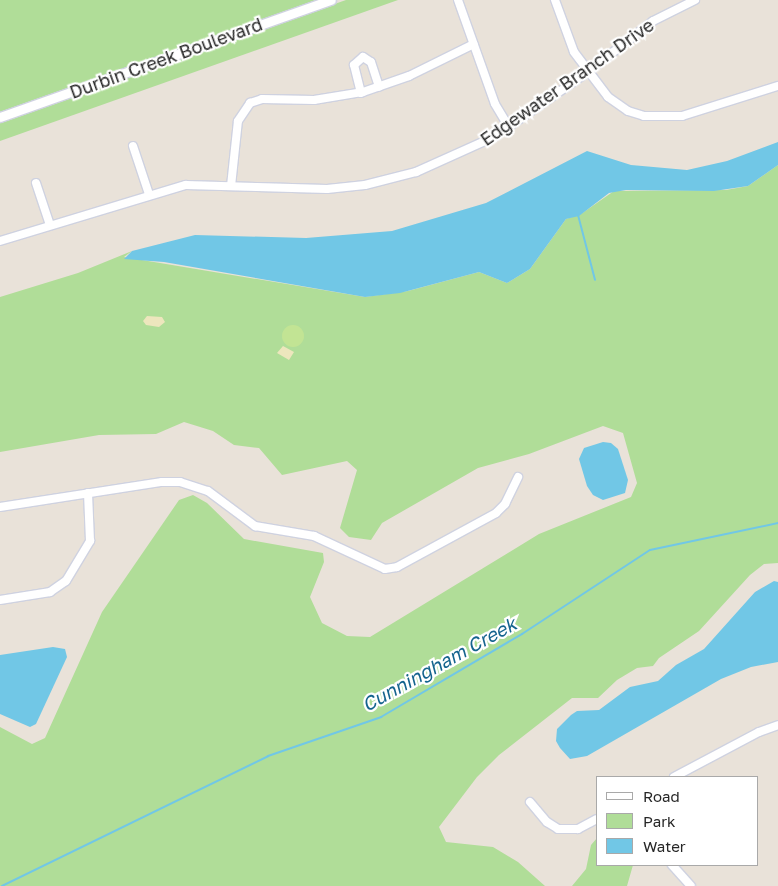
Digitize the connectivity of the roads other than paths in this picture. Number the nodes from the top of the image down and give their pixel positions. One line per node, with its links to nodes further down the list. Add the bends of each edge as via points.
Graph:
1 (331, 0): 10 (street, Durbin Creek Boulevard)
2 (458, 0): 5 (street)
3 (555, 0): 6 (street, via 568,41)
4 (696, 0): 6 (street, Edgewater Branch Drive, via 653,21)
5 (474, 44): 8 (street); 11 (street, via 496,104)
6 (588, 72): 7 (street, via 614,102 644,116 693,114); 11 (street, Edgewater Branch Drive)
7 (778, 86)
8 (379, 87): 9 (street); 9 (street, via 371,62 363,57 354,65)
9 (361, 93): 14 (street, via 314,100 262,99 250,104 238,121)
10 (0, 117)
11 (509, 127): 14 (street, Edgewater Branch Drive, via 462,154 392,179 311,190)
12 (133, 146): 15 (street)
13 (36, 183): 16 (street)
14 (231, 186): 15 (street, Edgewater Branch Drive, via 195,184)
15 (149, 194): 16 (street, Edgewater Branch Drive)
16 (50, 226): 17 (street, Edgewater Branch Drive)
17 (0, 241)
18 (518, 477): 19 (street, via 505,504 496,513 397,567 385,569 314,536 256,526 213,494 185,483 162,482)
19 (88, 493): 20 (street); 21 (street, via 90,541 66,581 50,592)
20 (0, 506)
21 (0, 600)
22 (778, 725): 23 (street)
23 (676, 776)
24 (530, 802): 25 (street, via 546,822 558,829 578,829)
25 (596, 820)
26 (673, 866): 27 (street)
27 (692, 886)

